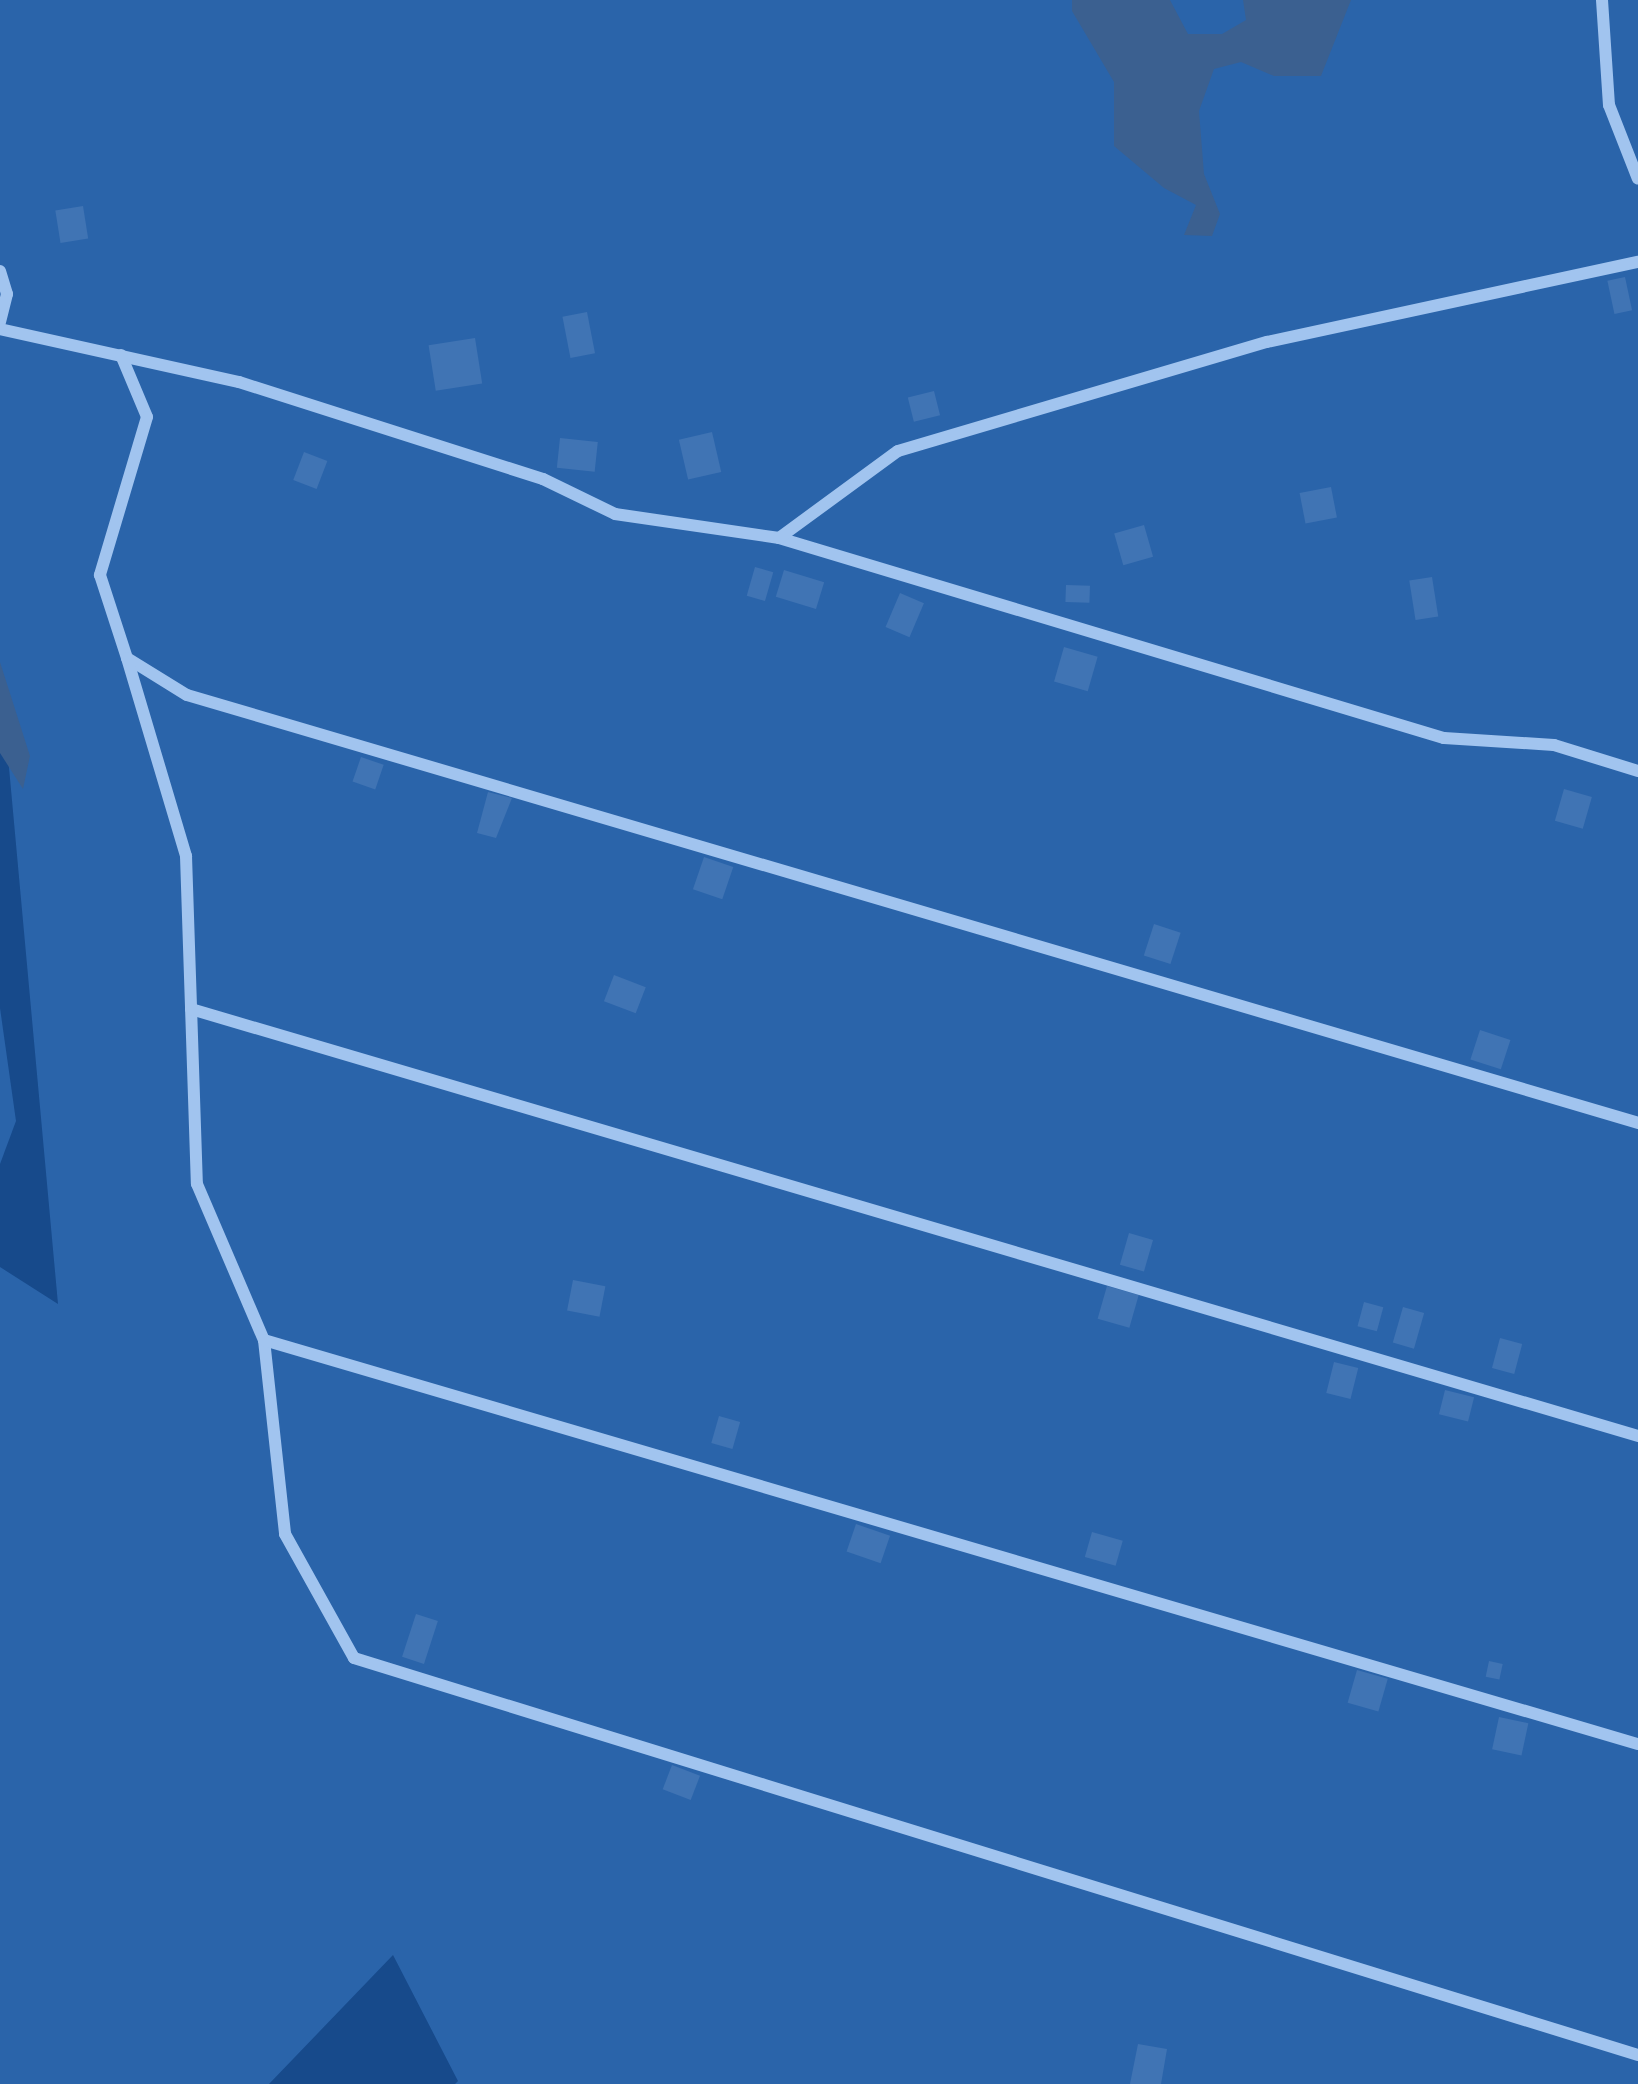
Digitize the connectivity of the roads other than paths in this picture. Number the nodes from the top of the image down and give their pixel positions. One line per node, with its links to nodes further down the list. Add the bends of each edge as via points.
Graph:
1 (1602, 0): 2 (lane, via 1609,105)
2 (1638, 179)
3 (1638, 262): 8 (lane, via 1268,342 898,451)
4 (0, 271): 5 (lane, via 6,294)
5 (0, 323)
6 (0, 329): 7 (lane)
7 (121, 355): 8 (lane, via 239,382 490,462 543,479 615,513); 9 (lane, via 148,416 100,575)
8 (779, 538): 10 (lane, via 1444,738 1554,745)
9 (127, 658): 11 (lane, via 186,856); 12 (lane, via 187,695)
10 (1638, 771)
11 (191, 1009): 13 (lane, via 197,1184); 14 (lane)
12 (1638, 1124)
13 (264, 1340): 15 (lane); 16 (lane, via 285,1534 354,1658)
14 (1638, 1436)
15 (1638, 1744)
16 (1638, 2055)

